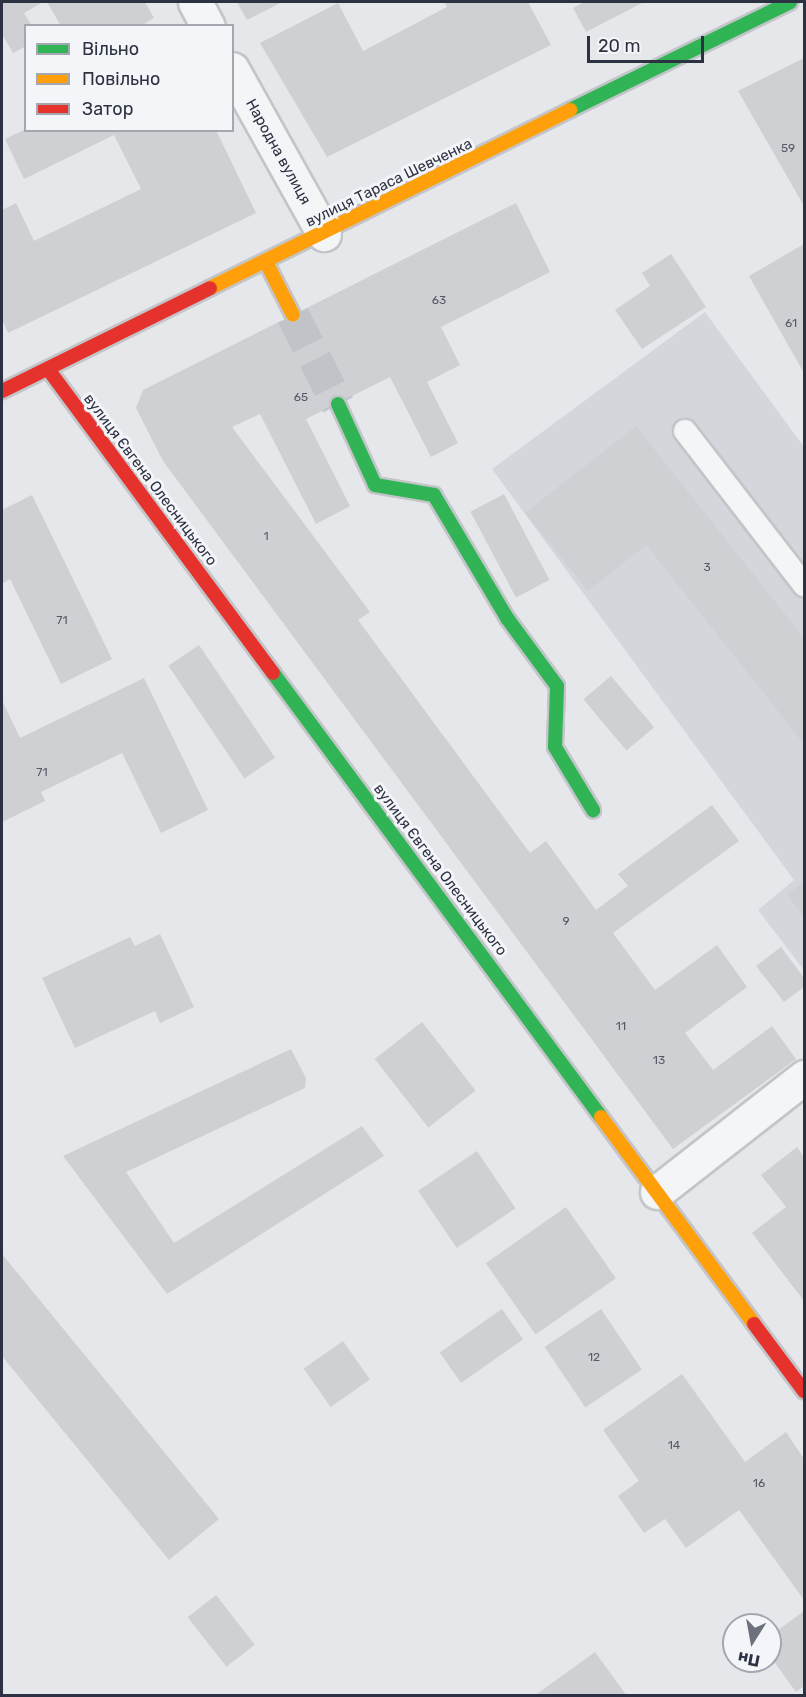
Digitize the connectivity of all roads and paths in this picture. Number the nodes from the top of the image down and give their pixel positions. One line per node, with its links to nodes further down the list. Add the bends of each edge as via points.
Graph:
1 (195, 2): 3 (street)
2 (790, 2): 5 (street, вулиця Тараса Шевченка)
3 (207, 24)
4 (234, 73): 5 (street, Народна вулиця)
5 (324, 234): 6 (street, вулиця Тараса Шевченка)
6 (266, 262): 7 (street); 8 (street, вулиця Тараса Шевченка)
7 (293, 315)
8 (48, 369): 9 (street, вулиця Тараса Шевченка); 15 (street, вулиця Євгена Олесницького)
9 (2, 391)
10 (338, 404): 13 (street, via 375,485 434,495 507,618 557,686 555,747)
11 (685, 431): 12 (lane)
12 (804, 585)
13 (593, 810)
14 (804, 1077): 15 (street)
15 (657, 1192): 16 (street, вулиця Євгена Олесницького)
16 (797, 1365): 17 (street, вулиця Євгена Олесницького)
17 (804, 1391)

